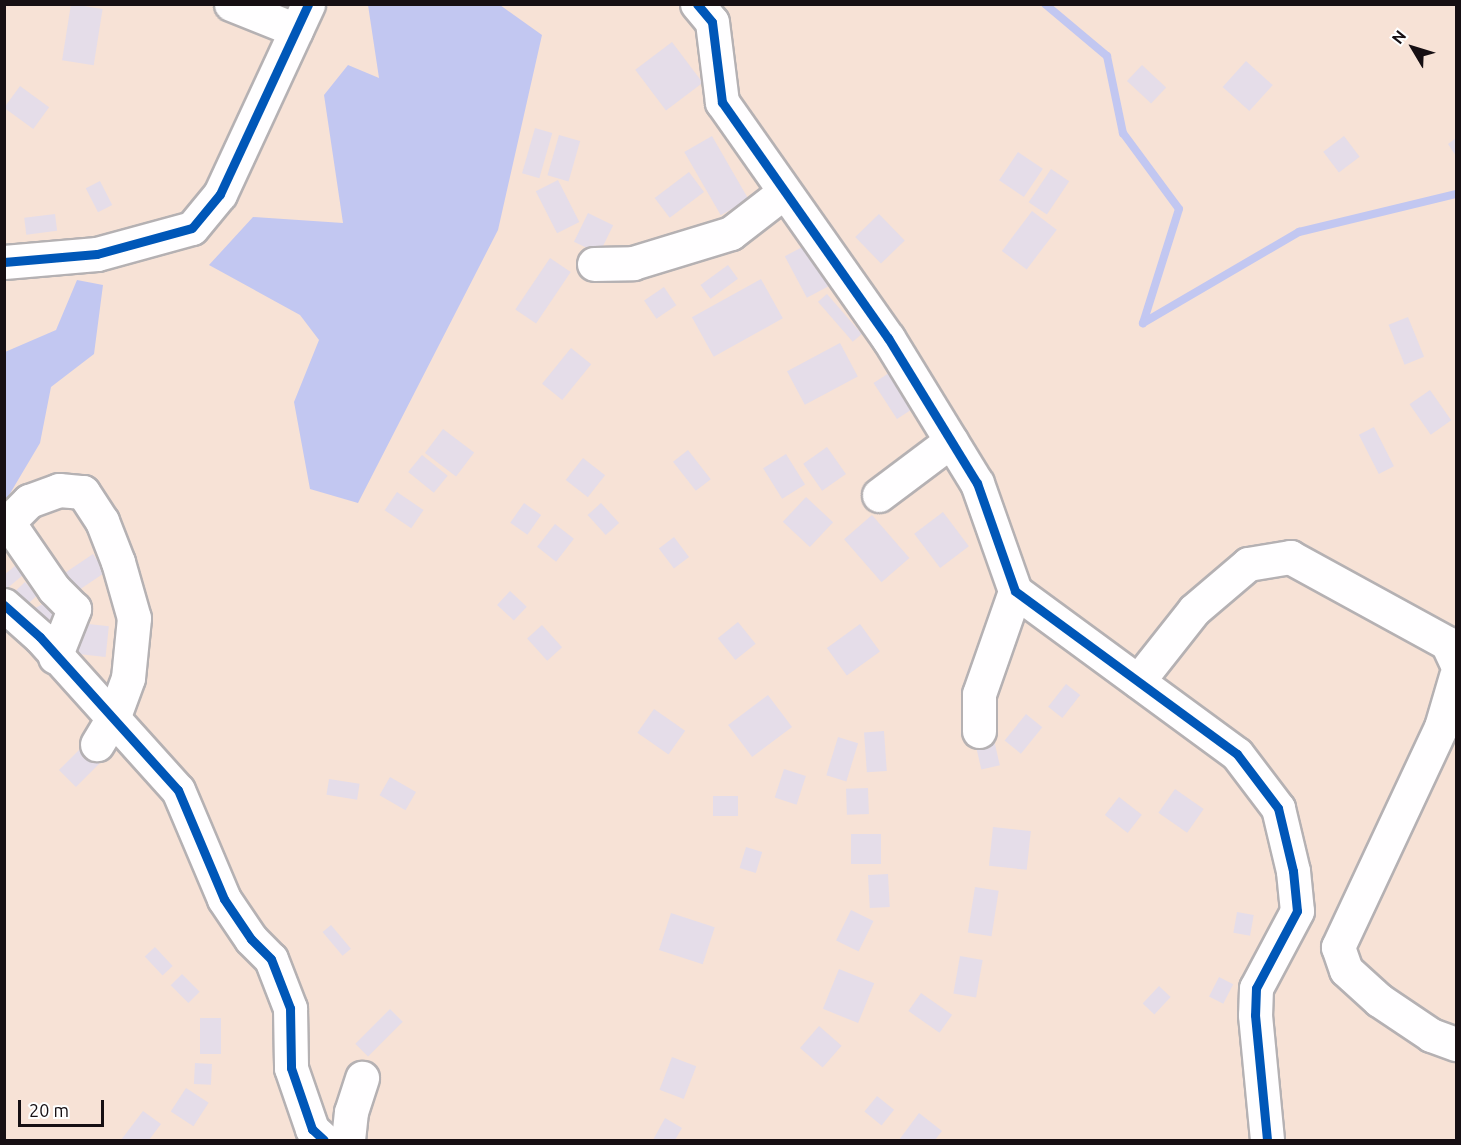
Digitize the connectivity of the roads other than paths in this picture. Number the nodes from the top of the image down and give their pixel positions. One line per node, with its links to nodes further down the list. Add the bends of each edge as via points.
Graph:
1 (231, 4): 3 (street)
2 (697, 4): 4 (street, via 712,22 722,102)
3 (302, 17): 5 (street, via 220,194 192,228 97,254)
4 (784, 192): 6 (street, via 731,233 687,232 633,264); 7 (street, via 888,338)
5 (4, 262)
6 (594, 264)
7 (951, 441): 8 (street); 9 (street, via 977,483)
8 (879, 495)
9 (1015, 591): 14 (street); 16 (street, via 979,694)
10 (4, 605): 11 (street, via 40,637)
11 (55, 657): 15 (street, via 90,697); 15 (street, via 74,609 54,589 8,522 29,501 59,490 83,492 106,531 134,618 128,678)
12 (1456, 662): 14 (street, via 1447,643 1290,557 1248,564 1194,610)
13 (1456, 676): 18 (street, via 1440,727 1338,947 1346,970 1379,1000 1431,1035)
14 (1138, 681): 22 (street, via 1237,754 1278,808 1293,871 1296,911 1256,988)
15 (114, 716): 17 (street); 20 (street, via 178,790 224,899 251,939 271,959 290,1008 291,1068 312,1129)
16 (979, 731)
17 (97, 744)
18 (1456, 1044)
19 (362, 1078): 21 (street, via 351,1112)
20 (324, 1140)
21 (348, 1140)
22 (1267, 1140)

